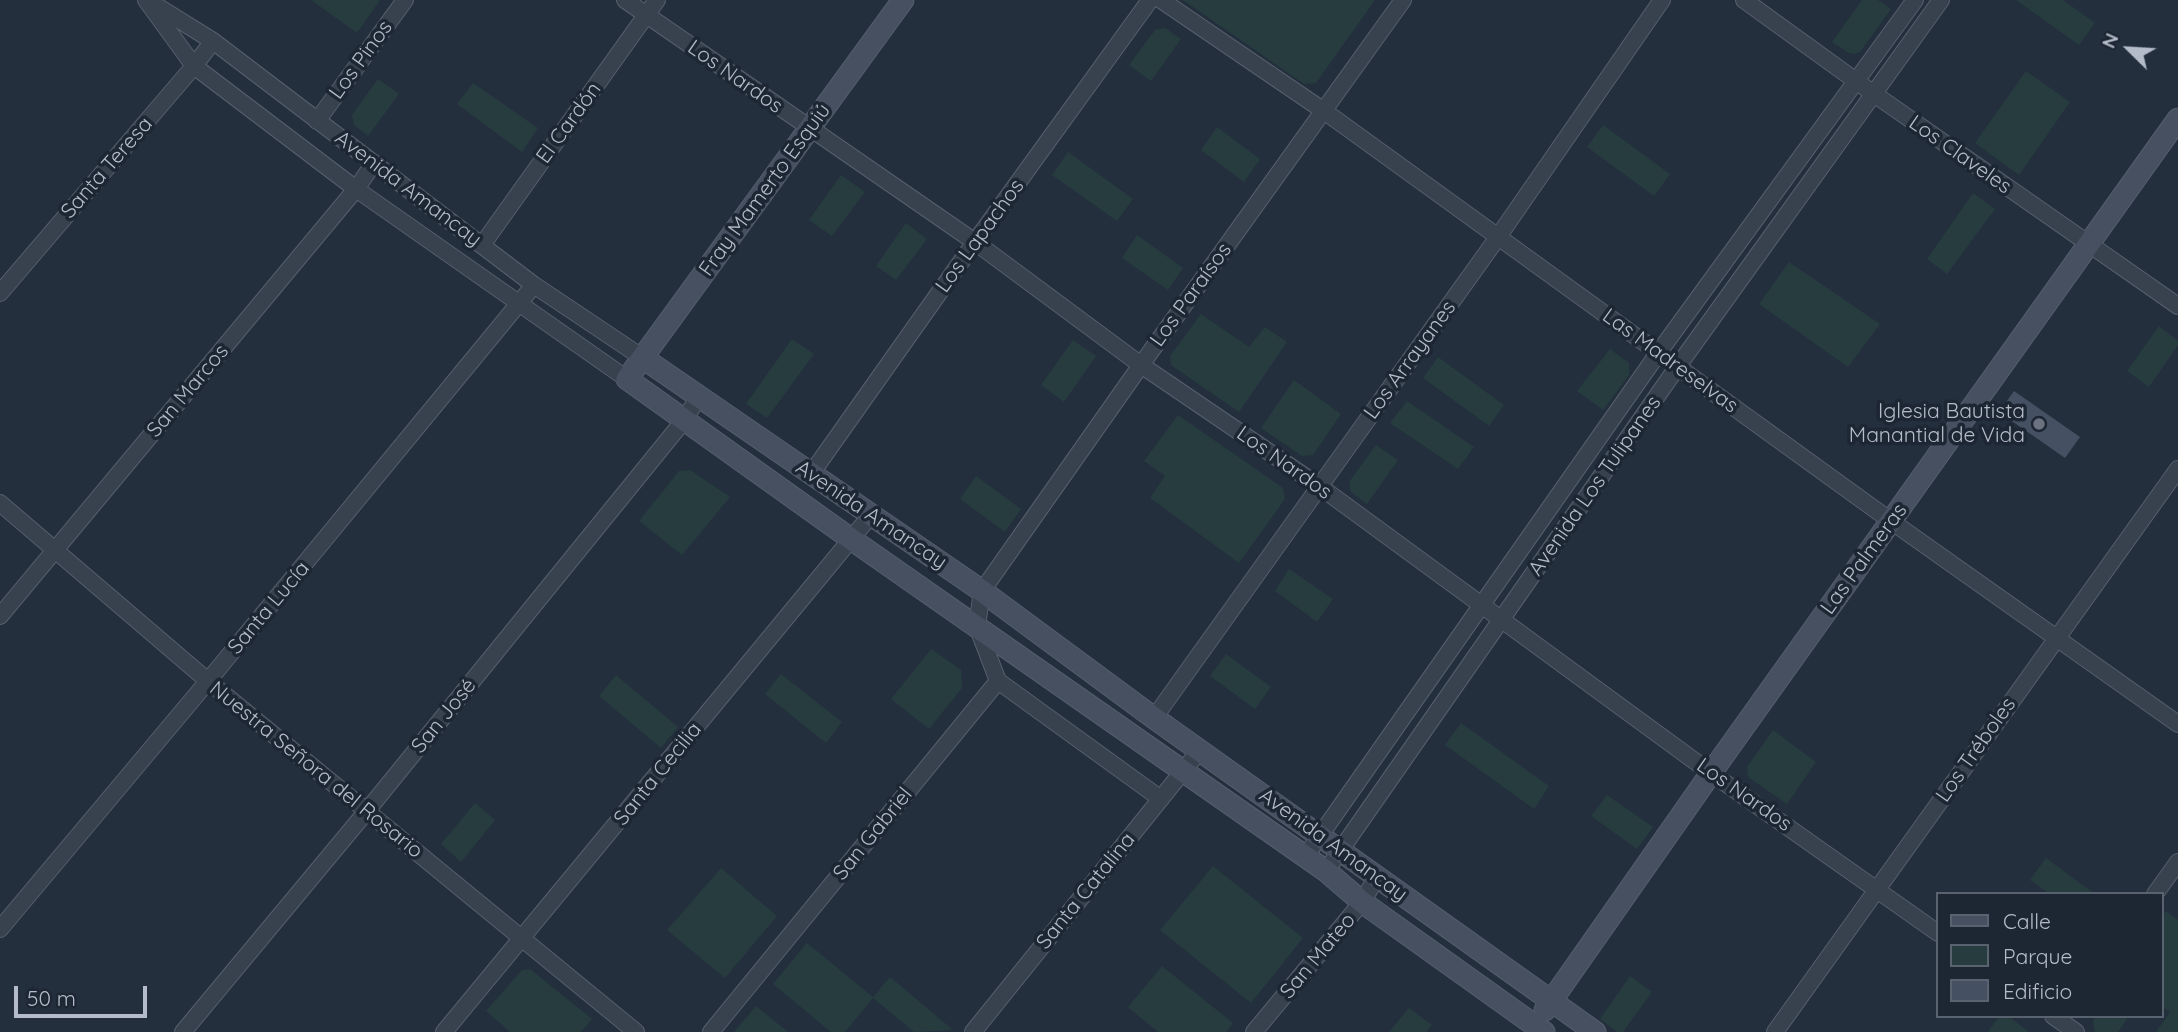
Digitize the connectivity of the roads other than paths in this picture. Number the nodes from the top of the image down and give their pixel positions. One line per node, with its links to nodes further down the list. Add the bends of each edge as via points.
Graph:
1 (147, 0): 14 (street, Avenida Amancay); 15 (street, Avenida Amancay)
2 (405, 0): 20 (street, Los Pinos)
3 (625, 0): 13 (street, Los Nardos)
4 (657, 0): 13 (street, El Cardón)
5 (902, 0): 21 (street, Fray Mamerto Esquiú)
6 (1150, 0): 25 (street, Los Lapachos)
7 (1161, 0): 18 (street, Las Madreselvas)
8 (1403, 0): 18 (street, Los Paraísos)
9 (1662, 0): 24 (street, Los Arrayanes)
10 (1744, 0): 16 (street, Los Claveles)
11 (1915, 0): 16 (street, Avenida Los Tulipanes)
12 (1941, 0): 17 (street, Avenida Los Tulipanes)
13 (646, 15): 21 (street, Los Nardos); 26 (street, El Cardón)
14 (213, 41): 15 (street, Santa Teresa); 20 (street, Avenida Amancay)
15 (194, 66): 23 (street, Avenida Amancay); 29 (street, Santa Teresa)
16 (1856, 81): 17 (street, Los Claveles); 32 (street, Avenida Los Tulipanes)
17 (1874, 94): 27 (street, Los Claveles); 35 (street, Avenida Los Tulipanes)
18 (1324, 111): 24 (street, Las Madreselvas); 34 (street, Los Paraísos)
19 (2178, 119): 27 (street, Las Palmeras)
20 (317, 121): 22 (street, Avenida Amancay)
21 (809, 128): 25 (street, Los Nardos); 33 (street, Fray Mamerto Esquiú)
22 (374, 163): 23 (street, San Marcos); 26 (street, Avenida Amancay)
23 (356, 189): 30 (street, Avenida Amancay); 46 (street, San Marcos)
24 (1498, 237): 32 (street, Las Madreselvas); 41 (street, Los Arrayanes)
25 (975, 242): 34 (street, Los Nardos); 40 (street, Los Lapachos)
26 (481, 245): 28 (street, Avenida Amancay)
27 (2089, 245): 31 (street, Los Claveles); 44 (street, Las Palmeras)
28 (534, 285): 30 (street, Santa Lucía); 33 (street, Avenida Amancay)
29 (0, 293)
30 (519, 303): 36 (street, Avenida Amancay); 53 (street, Santa Lucía)
31 (2178, 306)
32 (1659, 352): 35 (street, Las Madreselvas); 48 (street, Avenida Los Tulipanes)
33 (643, 358): 36 (street, Fray Mamerto Esquiú); 37 (street, Avenida Amancay)
34 (1141, 365): 41 (street, Los Nardos); 47 (street, Los Paraísos)
35 (1678, 366): 44 (street, Las Madreselvas); 50 (street, Avenida Los Tulipanes)
36 (627, 379): 38 (street, Avenida Amancay)
37 (699, 396): 38 (street, San José); 40 (street, Avenida Amancay)
38 (685, 419): 45 (street, Avenida Amancay); 61 (street, San José)
39 (2178, 469): 52 (street, Los Tréboles)
40 (811, 474): 43 (street, Avenida Amancay)
41 (1319, 486): 48 (street, Los Nardos); 55 (street, Los Arrayanes)
42 (0, 503): 46 (street, Nuestra Señora del Rosario)
43 (871, 515): 45 (street, Santa Cecilia); 47 (street, Avenida Amancay)
44 (1891, 521): 52 (street, Las Madreselvas); 59 (street, Las Palmeras)
45 (851, 539): 51 (street, Avenida Amancay); 73 (street, Santa Cecilia)
46 (55, 550): 49 (street, San Marcos); 53 (street, Nuestra Señora del Rosario)
47 (982, 591): 51 (street); 55 (street, Avenida Amancay)
48 (1484, 606): 50 (street, Los Nardos); 62 (street, Avenida Los Tulipanes)
49 (0, 616)
50 (1503, 619): 59 (street, Los Nardos); 63 (street, Avenida Los Tulipanes)
51 (977, 626): 54 (street); 58 (street, Avenida Amancay)
52 (2056, 638): 56 (street, Las Madreselvas); 68 (street, Los Tréboles)
53 (208, 681): 61 (street, Nuestra Señora del Rosario); 71 (street, Santa Lucía)
54 (998, 681): 60 (street); 79 (street, San Gabriel)
55 (1154, 718): 57 (street, Avenida Amancay)
56 (2178, 724)
57 (1200, 750): 58 (street, Santa Catalina); 62 (street, Avenida Amancay)
58 (1183, 771): 60 (street, Santa Catalina); 64 (street, Avenida Amancay)
59 (1711, 773): 68 (street, Los Nardos); 74 (street, Las Palmeras)
60 (1161, 799): 80 (street, Santa Catalina)
61 (366, 812): 73 (street, Nuestra Señora del Rosario); 76 (street, San José)
62 (1320, 835): 63 (street, Avenida Amancay); 64 (street, Avenida Los Tulipanes)
63 (1341, 850): 66 (street, Avenida Los Tulipanes); 67 (street, Avenida Amancay)
64 (1305, 857): 66 (street, Avenida Amancay)
65 (2178, 862): 69 (street)
66 (1326, 872): 70 (street, Avenida Amancay)
67 (1377, 877): 70 (street, San Mateo); 74 (street, Avenida Amancay)
68 (1877, 889): 72 (street, Los Nardos); 83 (street, Los Tréboles)
69 (2156, 892)
70 (1362, 902): 75 (street, Avenida Amancay); 81 (street, San Mateo)
71 (0, 929)
72 (1937, 932)
73 (522, 939): 77 (street, Santa Cecilia); 78 (street, Nuestra Señora del Rosario)
74 (1552, 1000): 75 (street, Las Palmeras); 82 (street, Avenida Amancay)
75 (1537, 1030)
76 (183, 1032)
77 (444, 1032)
78 (636, 1032)
79 (711, 1032)
80 (973, 1032)
81 (1254, 1032)
82 (1595, 1032)
83 (1775, 1032)

